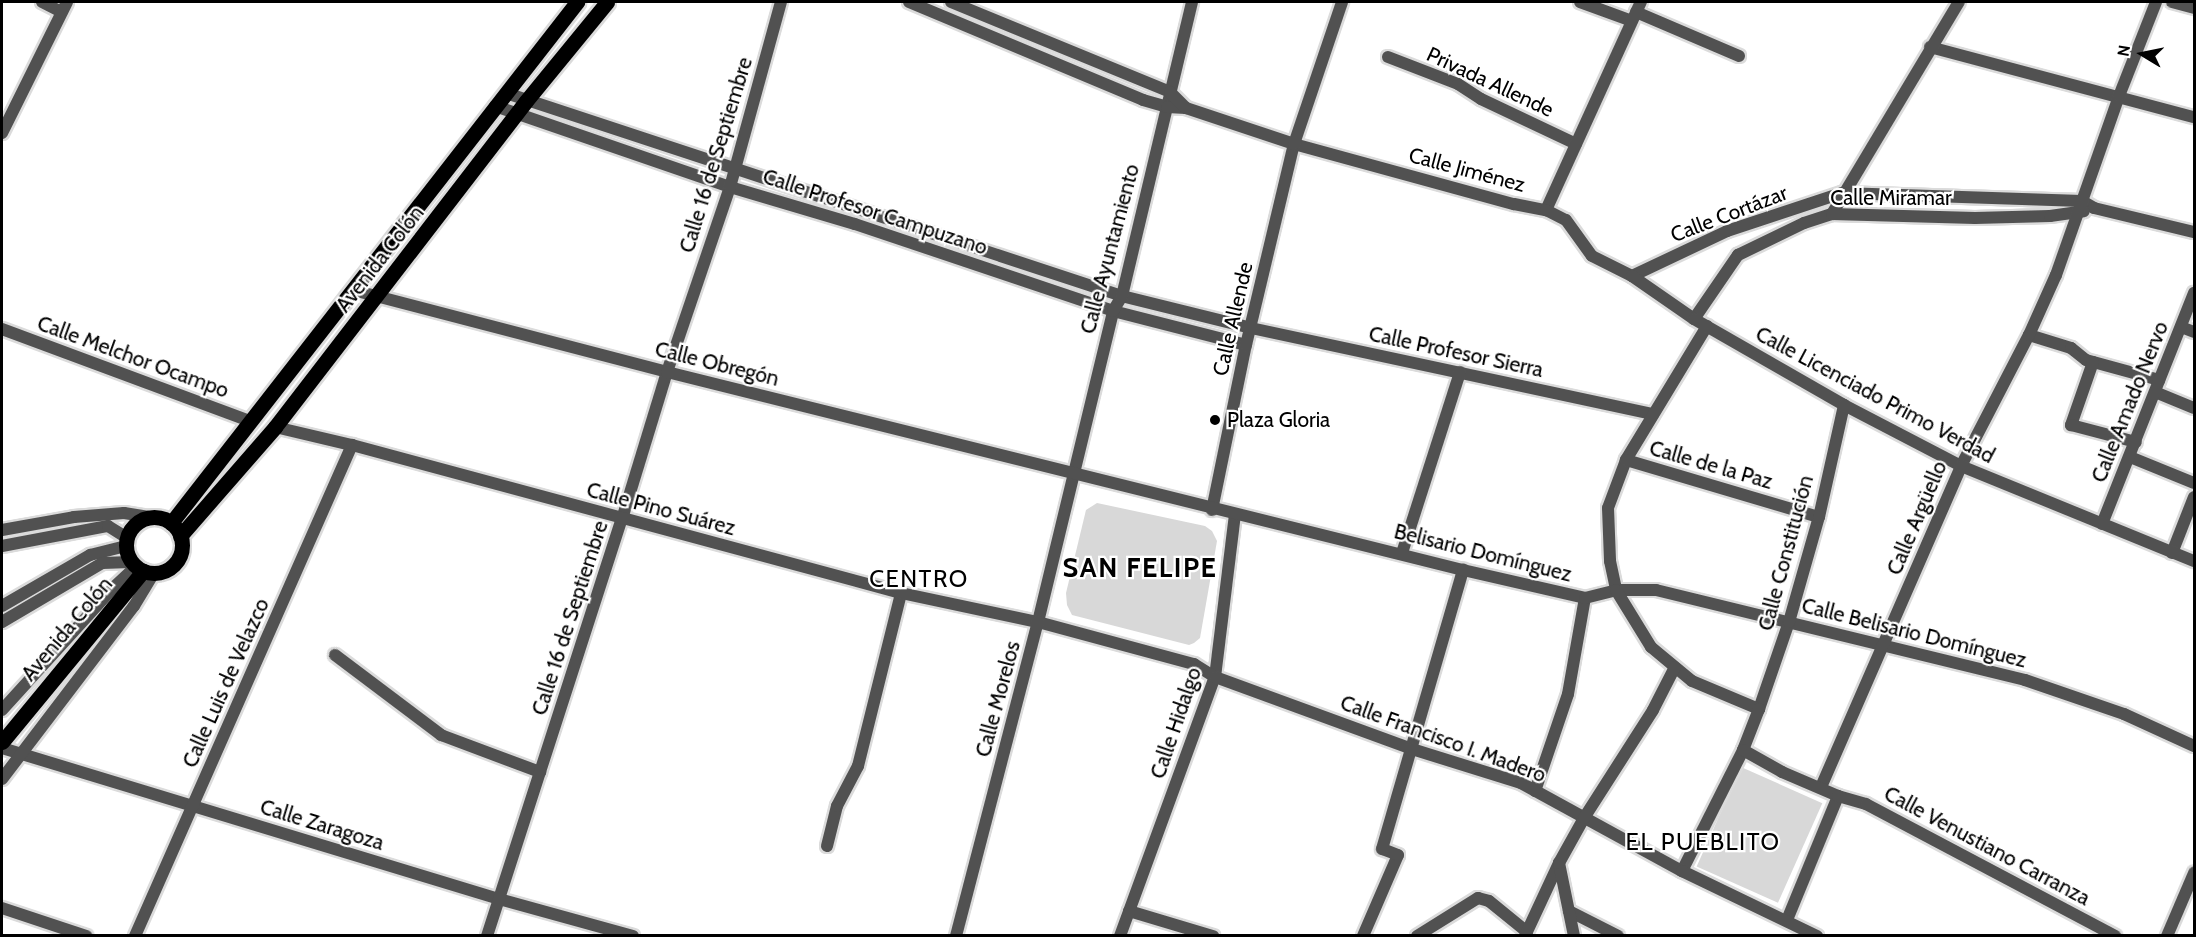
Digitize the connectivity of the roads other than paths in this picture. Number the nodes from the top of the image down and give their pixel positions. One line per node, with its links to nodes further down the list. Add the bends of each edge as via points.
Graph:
1 (42, 2): 13 (street)
2 (577, 2): 24 (main road, Avenida Colón)
3 (607, 2): 26 (main road, Avenida Colón)
4 (781, 2): 35 (street, Calle 16 de Septiembre)
5 (909, 2): 17 (street, Calle Jiménez)
6 (951, 2): 16 (street, Calle Jiménez)
7 (1192, 2): 23 (street, Calle Ayuntamiento)
8 (1342, 2): 33 (street, Calle Allende)
9 (1580, 2): 15 (street)
10 (1959, 2): 19 (street)
11 (2156, 2): 25 (street, Calle Argüello)
12 (2172, 2): 14 (street)
13 (65, 7): 32 (street)
14 (2194, 8)
15 (1636, 11): 20 (street); 34 (street)
16 (985, 16): 17 (street); 18 (street, Calle Jiménez)
17 (980, 31): 22 (street, Calle Jiménez)
18 (1059, 47): 22 (street); 23 (street, Calle Jiménez)
19 (1930, 47): 25 (street); 37 (street)
20 (1739, 56)
21 (1388, 57): 34 (street, Privada Allende, via 1458,84)
22 (1053, 62): 28 (street, Calle Jiménez)
23 (1170, 92): 28 (street, Calle Ayuntamiento); 29 (street, Calle Jiménez)
24 (506, 93): 26 (street, Calle Profesor Campuzano); 27 (main road, Avenida Colón)
25 (2119, 96): 31 (street); 38 (street, Calle Argüello)
26 (526, 101): 30 (main road, Avenida Colón); 35 (street, Calle Profesor Campuzano)
27 (495, 106): 30 (street, Calle Profesor Campuzano); 49 (main road, Avenida Colón)
28 (1167, 107): 29 (street, Calle Jiménez); 51 (street, Calle Ayuntamiento)
29 (1186, 108): 33 (street, Calle Jiménez)
30 (517, 114): 36 (street, Calle Profesor Campuzano); 52 (main road, Avenida Colón)
31 (2194, 117)
32 (2, 133)
33 (1294, 144): 40 (street, Calle Jiménez); 57 (street, Calle Allende)
34 (1576, 144): 40 (street)
35 (735, 168): 36 (street, Calle 16 de Septiembre); 39 (street, Calle Profesor Campuzano)
36 (730, 187): 42 (street, Calle Profesor Campuzano); 63 (street, Calle 16 de Septiembre)
37 (1842, 193): 38 (street, Calle Miramar); 41 (street); 48 (street, Calle Cortázar, via 1727,231)
38 (2080, 207): 41 (street, Calle Miramar, via 1975,218); 43 (street, Calle Miramar); 60 (street, Calle Argüello)
39 (859, 210): 42 (street); 44 (street, Calle Profesor Campuzano)
40 (1546, 210): 48 (street, Calle Jiménez, via 1566,220 1592,256)
41 (1832, 214): 54 (street, Calle Miramar, via 1738,255)
42 (855, 224): 46 (street, Calle Profesor Campuzano)
43 (2194, 232)
44 (961, 244): 45 (street, Calle Profesor Campuzano); 46 (street)
45 (987, 253): 47 (street); 51 (street, Calle Profesor Campuzano)
46 (956, 258): 47 (street, Calle Profesor Campuzano)
47 (982, 266): 53 (street, Calle Profesor Campuzano)
48 (1632, 276): 54 (street, Calle Jiménez)
49 (352, 290): 52 (street, Calle Obregón); 69 (main road, Avenida Colón)
50 (2194, 293): 56 (street, Calle Amado Nervo)
51 (1122, 296): 53 (street, Calle Ayuntamiento); 57 (street, Calle Profesor Campuzano)
52 (378, 297): 63 (street, Calle Obregón); 70 (main road, Avenida Colón)
53 (1113, 311): 61 (street, Calle Profesor Campuzano); 76 (street, Calle Ayuntamiento)
54 (1694, 319): 55 (street, Calle Jiménez)
55 (1707, 326): 66 (street, Calle Licenciado Primo Verdad); 68 (street)
56 (2181, 327): 59 (street); 65 (street, Calle Amado Nervo)
57 (1251, 328): 61 (street, Calle Allende); 64 (street, Calle Profesor Sierra)
58 (2, 329): 69 (street, Calle Melchor Ocampo)
59 (2194, 332)
60 (2029, 335): 62 (street, via 2071,348); 75 (street, Calle Argüello)
61 (1246, 345): 79 (street, Calle Allende)
62 (2093, 362): 65 (street); 71 (street, via 2071,425)
63 (667, 372): 76 (street, Calle Obregón); 83 (street, Calle 16 de Septiembre)
64 (1460, 372): 68 (street, Calle Profesor Sierra); 91 (street)
65 (2157, 386): 67 (street); 71 (street, Calle Amado Nervo)
66 (1844, 405): 75 (street, Calle Licenciado Primo Verdad); 82 (street, Calle Constitución)
67 (2194, 408)
68 (1653, 414): 74 (street)
69 (250, 421): 87 (main road, Avenida Colón)
70 (275, 427): 72 (street, Calle Pino Suárez); 87 (main road, Avenida Colón)
71 (2136, 442): 73 (street, Calle Amado Nervo)
72 (352, 446): 83 (street, Calle Pino Suárez); 120 (street, Calle Luis de Velazco)
73 (2130, 457): 77 (street); 85 (street, Calle Amado Nervo)
74 (1626, 460): 82 (street, Calle de la Paz); 96 (street, via 1608,508 1610,561)
75 (1961, 466): 85 (street, Calle Licenciado Primo Verdad); 103 (street, Calle Argüello)
76 (1073, 472): 79 (street); 101 (street, Calle Morelos)
77 (2194, 483)
78 (2194, 497): 92 (street)
79 (1212, 510): 80 (street, Belisario Domínguez)
80 (1235, 514): 91 (street, Belisario Domínguez); 106 (street, Calle Hidalgo)
81 (149, 517): 84 (street, via 124,513); 87 (main road, via 161,518); 89 (main road, via 135,524)
82 (1819, 517): 102 (street, Calle Constitución)
83 (622, 519): 97 (street, Calle Pino Suárez); 115 (street, Calle 16 de Septiembre)
84 (35, 524): 86 (street); 88 (street)
85 (2102, 524): 92 (street, Calle Licenciado Primo Verdad)
86 (2, 530)
87 (176, 530): 94 (main road, via 180,554 170,568)
88 (38, 538): 89 (street, via 108,526); 90 (street)
89 (126, 542): 94 (main road); 99 (street, via 90,555)
90 (2, 546)
91 (1402, 553): 95 (street, Belisario Domínguez)
92 (2172, 553): 93 (street, Calle Licenciado Primo Verdad)
93 (2194, 561)
94 (141, 568): 100 (street, via 112,561 102,563); 107 (street, via 112,589); 109 (main road, Avenida Colón); 114 (street, via 134,606)
95 (1463, 570): 98 (street, Belisario Domínguez); 112 (street)
96 (1616, 590): 98 (street, Calle Belisario Domínguez); 102 (street, Calle Belisario Domínguez, via 1656,590); 105 (street, via 1651,647)
97 (901, 593): 101 (street, Calle Pino Suárez); 122 (street, via 858,766 837,806)
98 (1585, 598): 118 (street, Belisario Domínguez, via 1568,694)
99 (2, 606)
100 (2, 622)
101 (1038, 622): 106 (street, Calle Francisco I. Madero, via 1194,664); 137 (street, Calle Morelos)
102 (1789, 622): 103 (street, Calle Belisario Domínguez); 108 (street, Calle Constitución)
103 (1885, 644): 110 (street, Calle Belisario Domínguez, via 2025,680 2124,714); 117 (street, Calle Argüello)
104 (335, 656): 115 (street, via 441,735)
105 (1675, 667): 108 (street, via 1692,681); 121 (street, via 1653,710)
106 (1215, 677): 112 (street, Calle Francisco I. Madero); 129 (street, Calle Hidalgo)
107 (2, 710)
108 (1760, 710): 113 (street, Calle Constitución)
109 (2, 742)
110 (2194, 746)
111 (2, 748): 114 (street, Calle Zaragoza)
112 (1412, 749): 118 (street, Calle Francisco I. Madero, via 1521,783); 140 (street, via 1382,849 1398,855)
113 (1743, 750): 117 (street, Calle Venustiano Carranza, via 1782,772); 124 (street, Calle Constitución)
114 (21, 754): 116 (street); 120 (street, Calle Zaragoza)
115 (540, 772): 126 (street, Calle 16 de Septiembre)
116 (2, 779)
117 (1821, 787): 119 (street, Calle Venustiano Carranza)
118 (1535, 791): 121 (street, Calle Francisco I. Madero)
119 (1838, 796): 130 (street); 145 (street, Calle Venustiano Carranza, via 1866,804)
120 (193, 806): 126 (street, Calle Zaragoza); 134 (street, Calle Luis de Velazco)
121 (1584, 818): 123 (street); 124 (street, Calle Francisco I. Madero)
122 (827, 846)
123 (1559, 863): 128 (street); 132 (street)
124 (1682, 871): 130 (street, Calle Francisco I. Madero)
125 (2194, 873): 146 (street)
126 (499, 899): 135 (street, Calle 16 de Septiembre); 136 (street, Calle Zaragoza)
127 (2, 908): 133 (street)
128 (1569, 910): 142 (street); 143 (street)
129 (1129, 911): 138 (street, Calle Hidalgo); 139 (street)
130 (1787, 920): 131 (street, Calle Francisco I. Madero)
131 (1798, 931): 144 (street, Calle Francisco I. Madero)
132 (1526, 934): 141 (street, via 1483,898 1473,900)
133 (86, 936)
134 (135, 936)
135 (487, 936)
136 (633, 936)
137 (956, 936)
138 (1120, 936)
139 (1214, 936)
140 (1363, 936)
141 (1417, 936)
142 (1574, 936)
143 (1618, 936)
144 (1817, 936)
145 (2115, 936)
146 (2167, 936)

